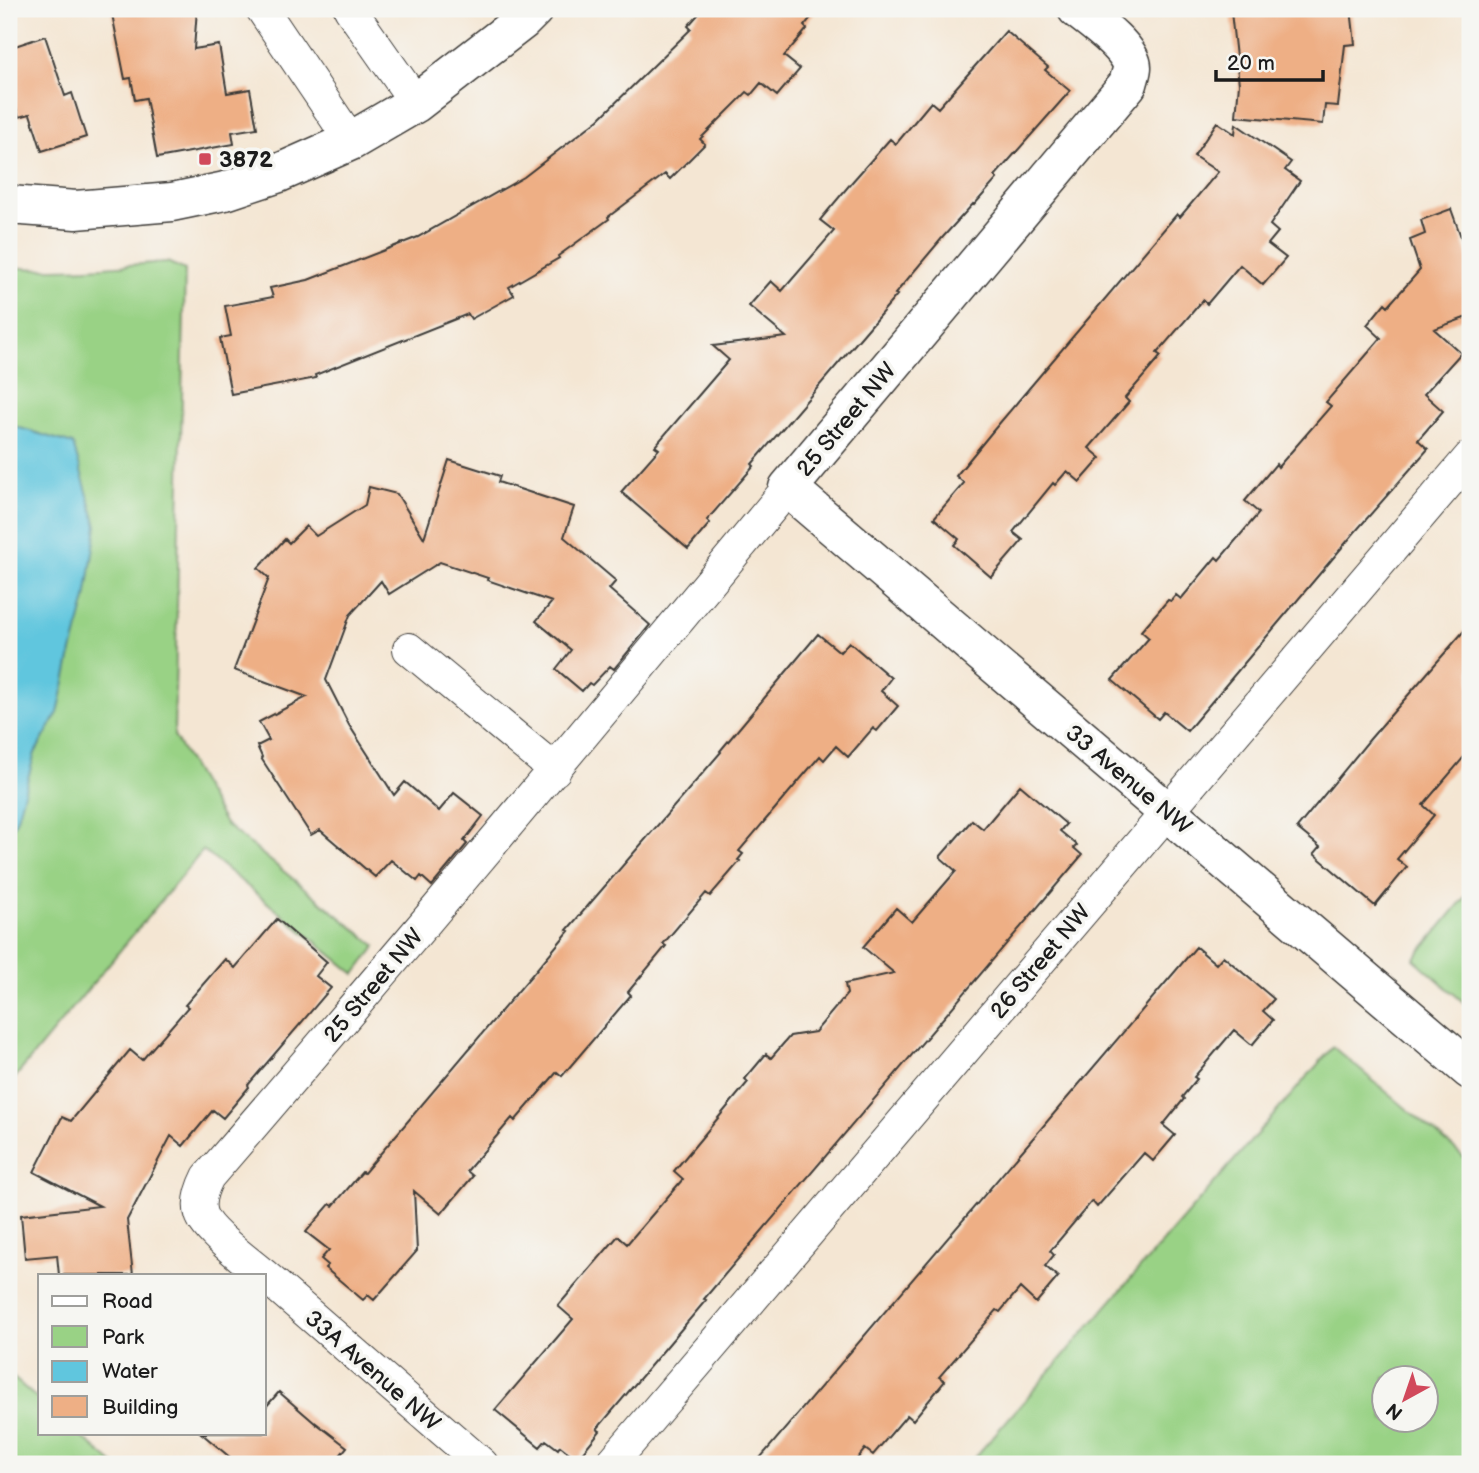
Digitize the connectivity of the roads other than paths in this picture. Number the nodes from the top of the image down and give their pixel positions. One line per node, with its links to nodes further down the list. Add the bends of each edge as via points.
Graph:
1 (262, 9): 6 (street)
2 (350, 9): 5 (street)
3 (534, 9): 5 (street)
4 (1077, 9): 9 (street, 25 Street NW, via 1129,56 1128,84)
5 (416, 103): 6 (street)
6 (351, 141): 7 (street, via 279,173 172,202 76,210)
7 (9, 205)
8 (1470, 457): 12 (street, 26 Street NW)
9 (788, 488): 11 (street, 25 Street NW); 12 (street, 33 Avenue NW)
10 (409, 649): 11 (street)
11 (555, 770): 14 (street, 25 Street NW, via 208,1177)
12 (1168, 812): 13 (street, 33 Avenue NW); 18 (street, 26 Street NW)
13 (1470, 1070)
14 (200, 1205): 15 (street, 33A Avenue NW, via 210,1229)
15 (263, 1274)
16 (266, 1277): 17 (street, 33A Avenue NW)
17 (482, 1464)
18 (611, 1464)

